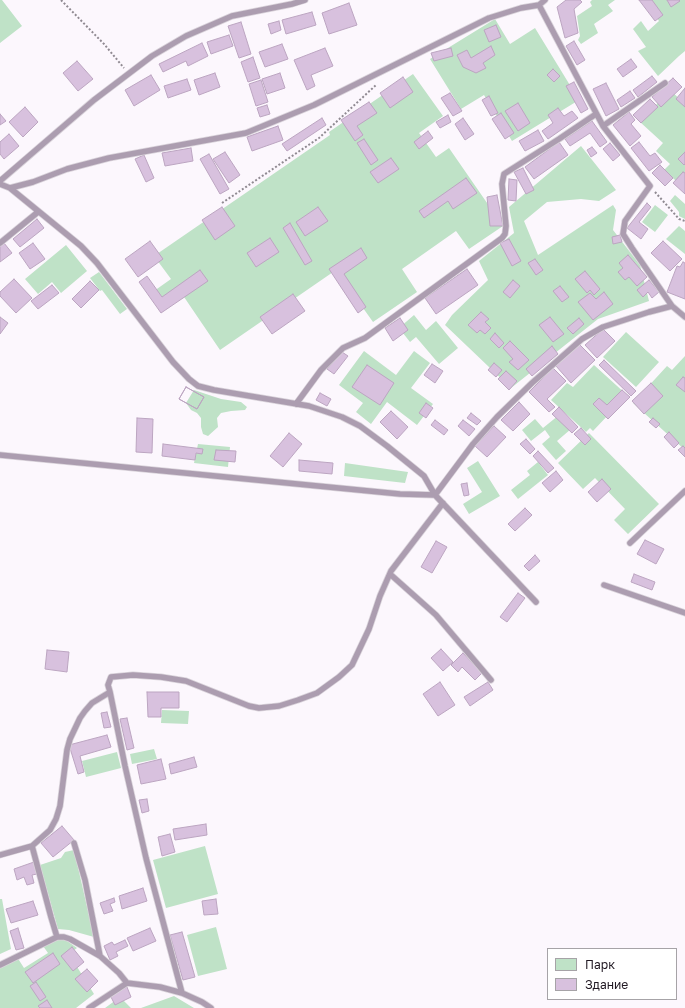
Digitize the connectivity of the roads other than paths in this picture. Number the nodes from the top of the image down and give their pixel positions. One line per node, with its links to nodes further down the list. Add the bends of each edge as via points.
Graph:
1 (305, 0): 7 (lane, via 232,16 186,36 152,56 94,100)
2 (545, 0): 3 (lane)
3 (539, 4): 5 (lane); 9 (lane, via 488,18 314,105 246,133 109,158)
4 (665, 83): 6 (lane)
5 (596, 114): 6 (lane); 14 (lane, via 504,174 502,184 506,226 502,238 365,338 343,348 321,370)
6 (603, 126): 12 (lane, via 650,186 625,221 623,234)
7 (0, 180)
8 (0, 184): 9 (lane)
9 (10, 188): 10 (lane)
10 (38, 212): 11 (lane); 14 (lane, via 81,246 97,263 189,380 198,386 214,390)
11 (0, 243)
12 (672, 306): 13 (lane); 17 (lane, via 603,327 582,340 497,417)
13 (685, 317)
14 (296, 404): 17 (lane, via 342,417 360,426 424,476)
15 (0, 455): 17 (lane)
16 (685, 491): 19 (lane)
17 (435, 495): 18 (lane)
18 (443, 503): 20 (lane); 22 (lane)
19 (630, 543)
20 (390, 574): 24 (lane, via 436,615); 25 (lane, via 352,665 317,693 279,706 259,708 186,681 133,675 111,677 108,685)
21 (604, 585): 23 (lane)
22 (536, 602)
23 (685, 613)
24 (491, 680)
25 (110, 692): 27 (lane, via 92,704 80,718 68,744 56,819 50,830); 33 (lane, via 146,858)
26 (74, 844): 30 (lane, via 85,880)
27 (32, 846): 28 (lane); 29 (lane)
28 (0, 855)
29 (57, 937): 30 (lane, via 70,938); 31 (lane)
30 (100, 956): 32 (lane)
31 (0, 965)
32 (127, 983): 33 (lane); 34 (lane)
33 (182, 993): 35 (lane)
34 (89, 1008)
35 (211, 1008)

